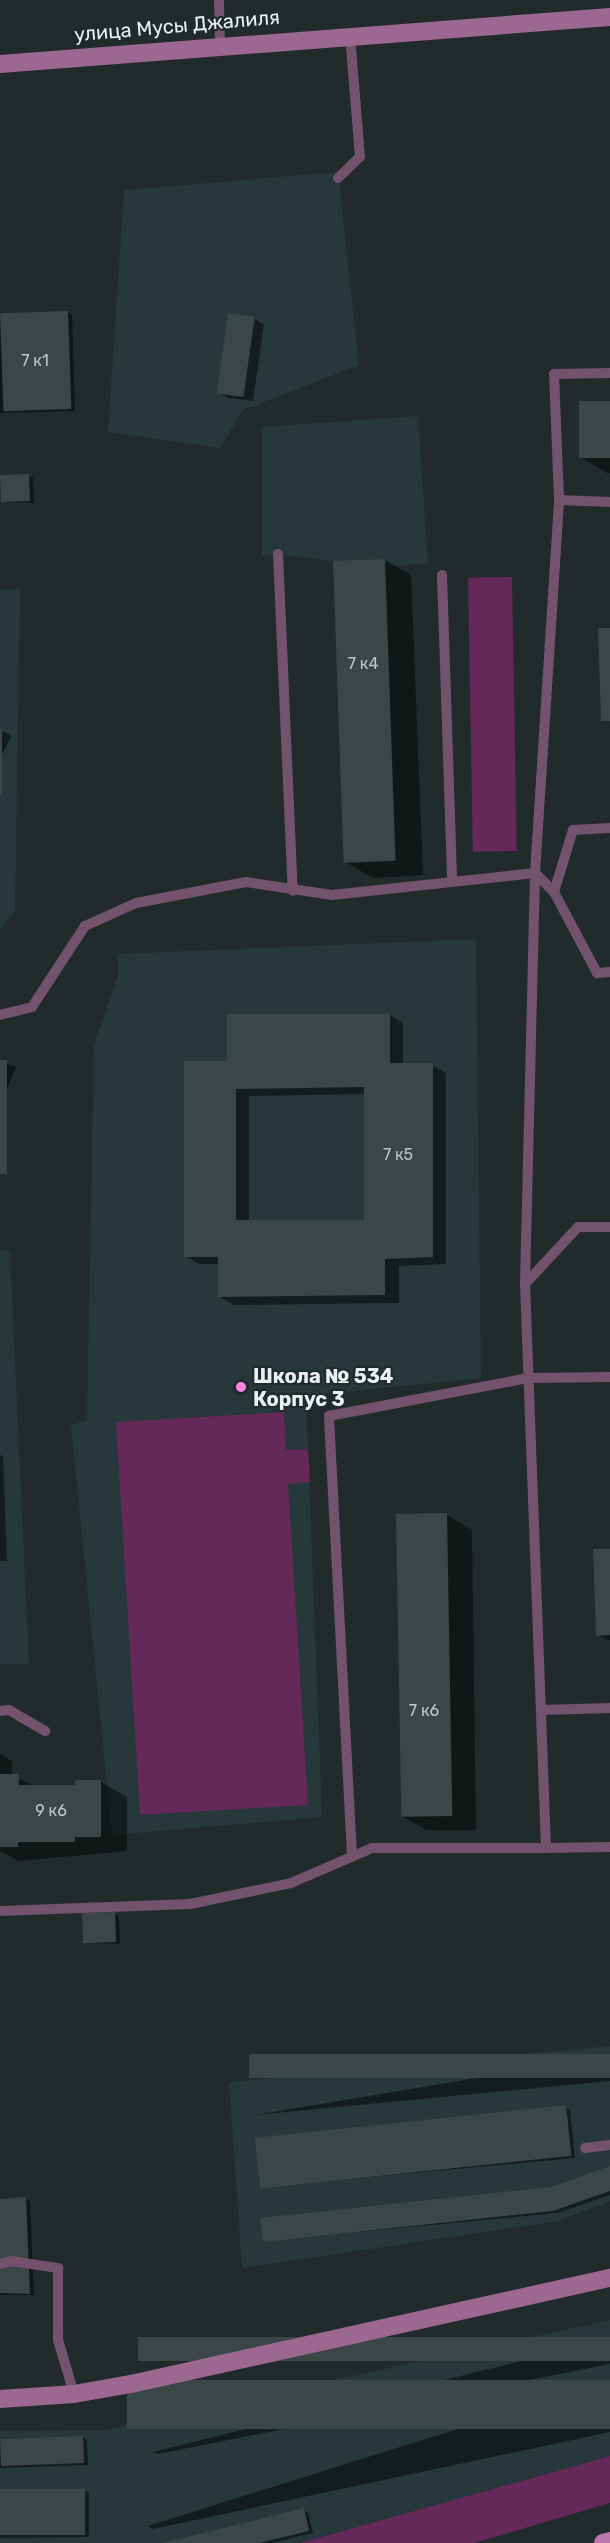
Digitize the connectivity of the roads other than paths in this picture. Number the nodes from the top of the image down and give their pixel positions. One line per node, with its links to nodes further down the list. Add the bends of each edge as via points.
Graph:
1 (219, 0): 4 (lane)
2 (610, 17): 3 (street, улица Мусы Джалиля)
3 (350, 36): 4 (street, улица Мусы Джалиля); 6 (lane, via 360,157)
4 (220, 45): 5 (street, улица Мусы Джалиля)
5 (0, 64)
6 (338, 178)
7 (610, 373): 8 (lane, via 554,374)
8 (559, 500): 9 (lane); 13 (lane)
9 (610, 502)
10 (278, 554): 15 (lane)
11 (442, 575): 14 (lane)
12 (610, 828): 16 (lane, via 573,830)
13 (536, 873): 14 (lane); 16 (lane); 20 (lane)
14 (452, 882): 15 (lane, via 332,895)
15 (293, 891): 18 (lane, via 246,882 136,903 85,926 32,1007)
16 (554, 892): 17 (lane, via 597,973)
17 (610, 972)
18 (0, 1015)
19 (610, 1227): 20 (lane, via 578,1227)
20 (525, 1284): 22 (lane)
21 (610, 1377): 22 (lane)
22 (528, 1378): 24 (lane); 29 (lane, via 329,1416)
23 (610, 1708): 24 (lane)
24 (541, 1710): 28 (lane)
25 (0, 1711): 26 (lane, via 9,1710)
26 (45, 1731)
27 (610, 1847): 28 (lane)
28 (546, 1848): 29 (lane, via 372,1848)
29 (352, 1857): 30 (lane, via 291,1883 190,1904)
30 (0, 1911)
31 (610, 2145): 32 (lane)
32 (585, 2148)
33 (0, 2264): 35 (lane, via 11,2261 58,2268 58,2340)
34 (610, 2278): 35 (street, via 260,2357)
35 (74, 2394): 36 (street)
36 (0, 2399)
37 (610, 2541): 38 (main road)
38 (603, 2543)

